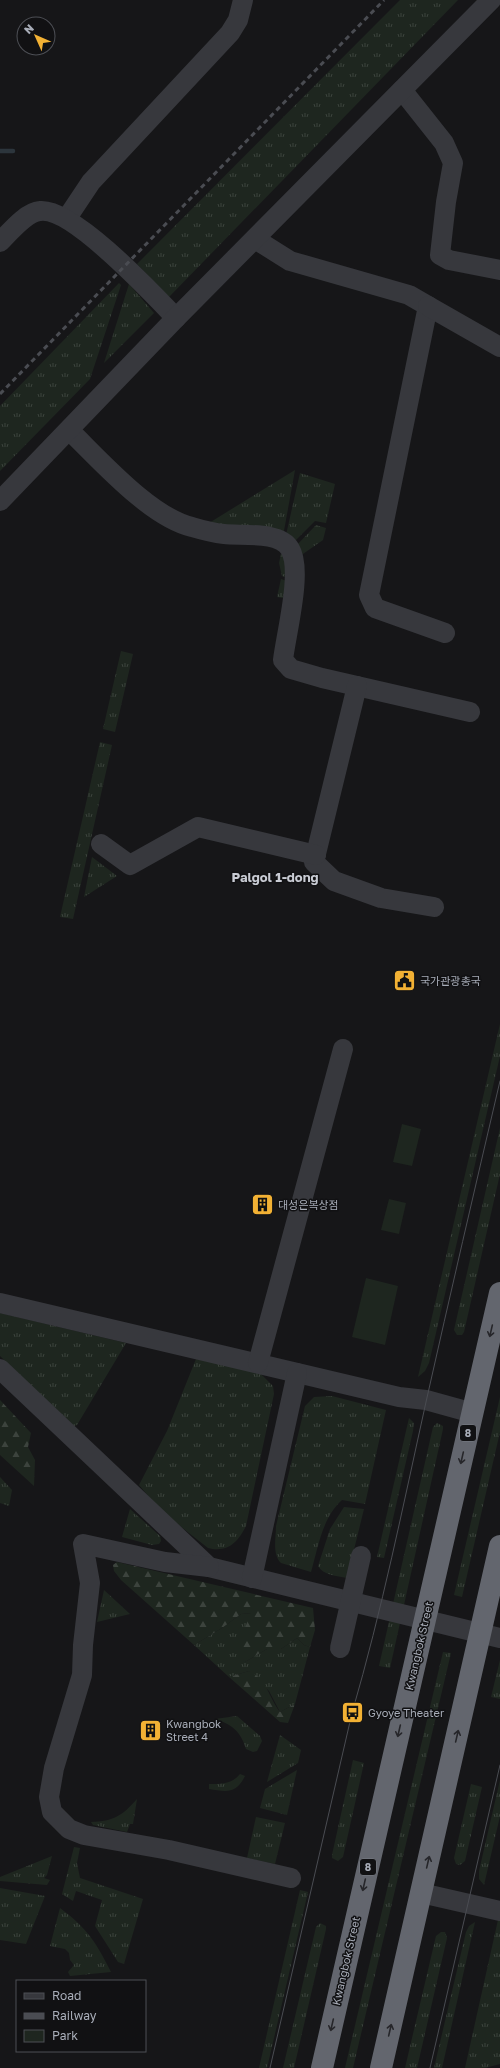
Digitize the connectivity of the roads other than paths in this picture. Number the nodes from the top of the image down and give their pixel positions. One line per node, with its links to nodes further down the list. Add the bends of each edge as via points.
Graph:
1 (243, 0): 4 (street, via 240,15 230,33 96,177)
2 (491, 0): 3 (street)
3 (402, 90): 5 (street); 7 (street, via 444,143 453,163 440,255 449,260)
4 (67, 218): 6 (street, via 51,211 39,211 19,222); 9 (street, via 125,266)
5 (255, 239): 8 (street, via 290,261 409,295); 9 (street)
6 (0, 242)
7 (500, 270)
8 (428, 306): 10 (street); 13 (street, via 369,595 375,608)
9 (176, 318): 11 (street)
10 (500, 347)
11 (68, 430): 12 (street); 14 (street, via 127,485 162,513 189,527 224,534 281,540 290,548 296,572 282,660 291,669)
12 (0, 501)
13 (445, 633)
14 (357, 686): 15 (street); 17 (street)
15 (470, 712)
16 (101, 844): 17 (street, via 130,865 198,827)
17 (316, 855): 18 (street, via 314,862 334,880 381,898)
18 (434, 907)
19 (343, 1049): 22 (street)
20 (500, 1293): 25 (highway, Kwangbok Street / 8, one-way to 25)
21 (0, 1303): 22 (street)
22 (258, 1362): 24 (street)
23 (0, 1369): 28 (street)
24 (297, 1373): 25 (street, via 399,1397 426,1400); 29 (street)
25 (473, 1413): 35 (highway, Kwangbok Street / 8, one-way to 35)
26 (500, 1546): 33 (highway, one-way to 26)
27 (361, 1556): 31 (street)
28 (209, 1567): 29 (street); 32 (street, via 165,1562 83,1544 90,1583 82,1675 54,1768 49,1797 52,1812 69,1829 84,1835 169,1850)
29 (252, 1578): 30 (street)
30 (500, 1638)
31 (340, 1648)
32 (291, 1878)
33 (421, 1893): 34 (street); 36 (highway, one-way to 33)
34 (500, 1911)
35 (322, 2068)
36 (381, 2068)

